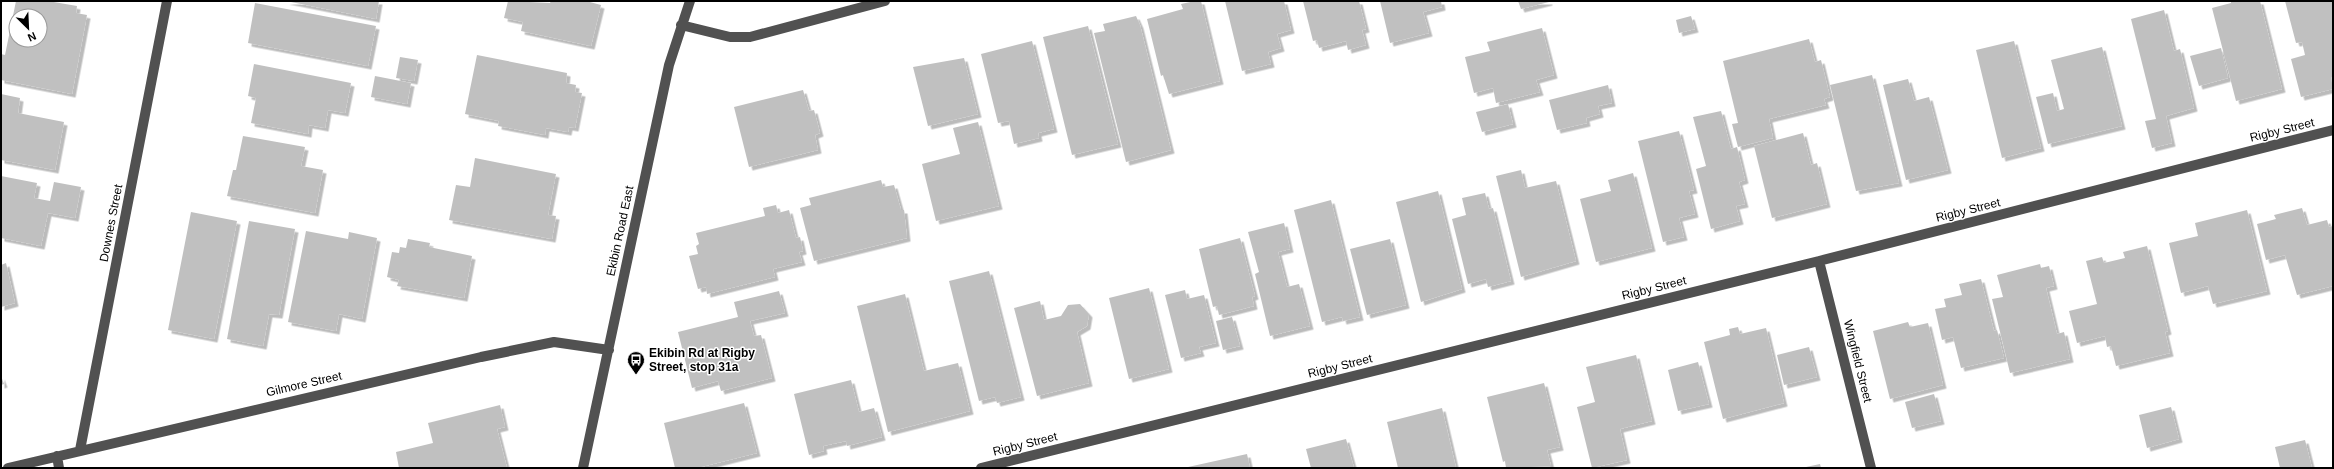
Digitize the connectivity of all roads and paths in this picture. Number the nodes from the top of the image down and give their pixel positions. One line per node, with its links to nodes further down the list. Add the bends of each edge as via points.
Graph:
1 (166, 1): 8 (street, Downes Street)
2 (690, 1): 4 (street, Ekibin Road East)
3 (885, 1): 4 (street, via 750,37 730,37)
4 (681, 25): 7 (street, Ekibin Road East, via 669,65)
5 (2333, 130): 6 (street, Rigby Street)
6 (1819, 261): 13 (street, Rigby Street); 14 (street, Wingfield Street)
7 (608, 350): 8 (street, Gilmore Street, via 554,342); 12 (street, Ekibin Road East)
8 (80, 450): 9 (street, Gilmore Street)
9 (57, 456): 10 (street, Gilmore Street); 11 (street)
10 (8, 468)
11 (59, 468)
12 (583, 468)
13 (980, 468)
14 (1871, 468)

